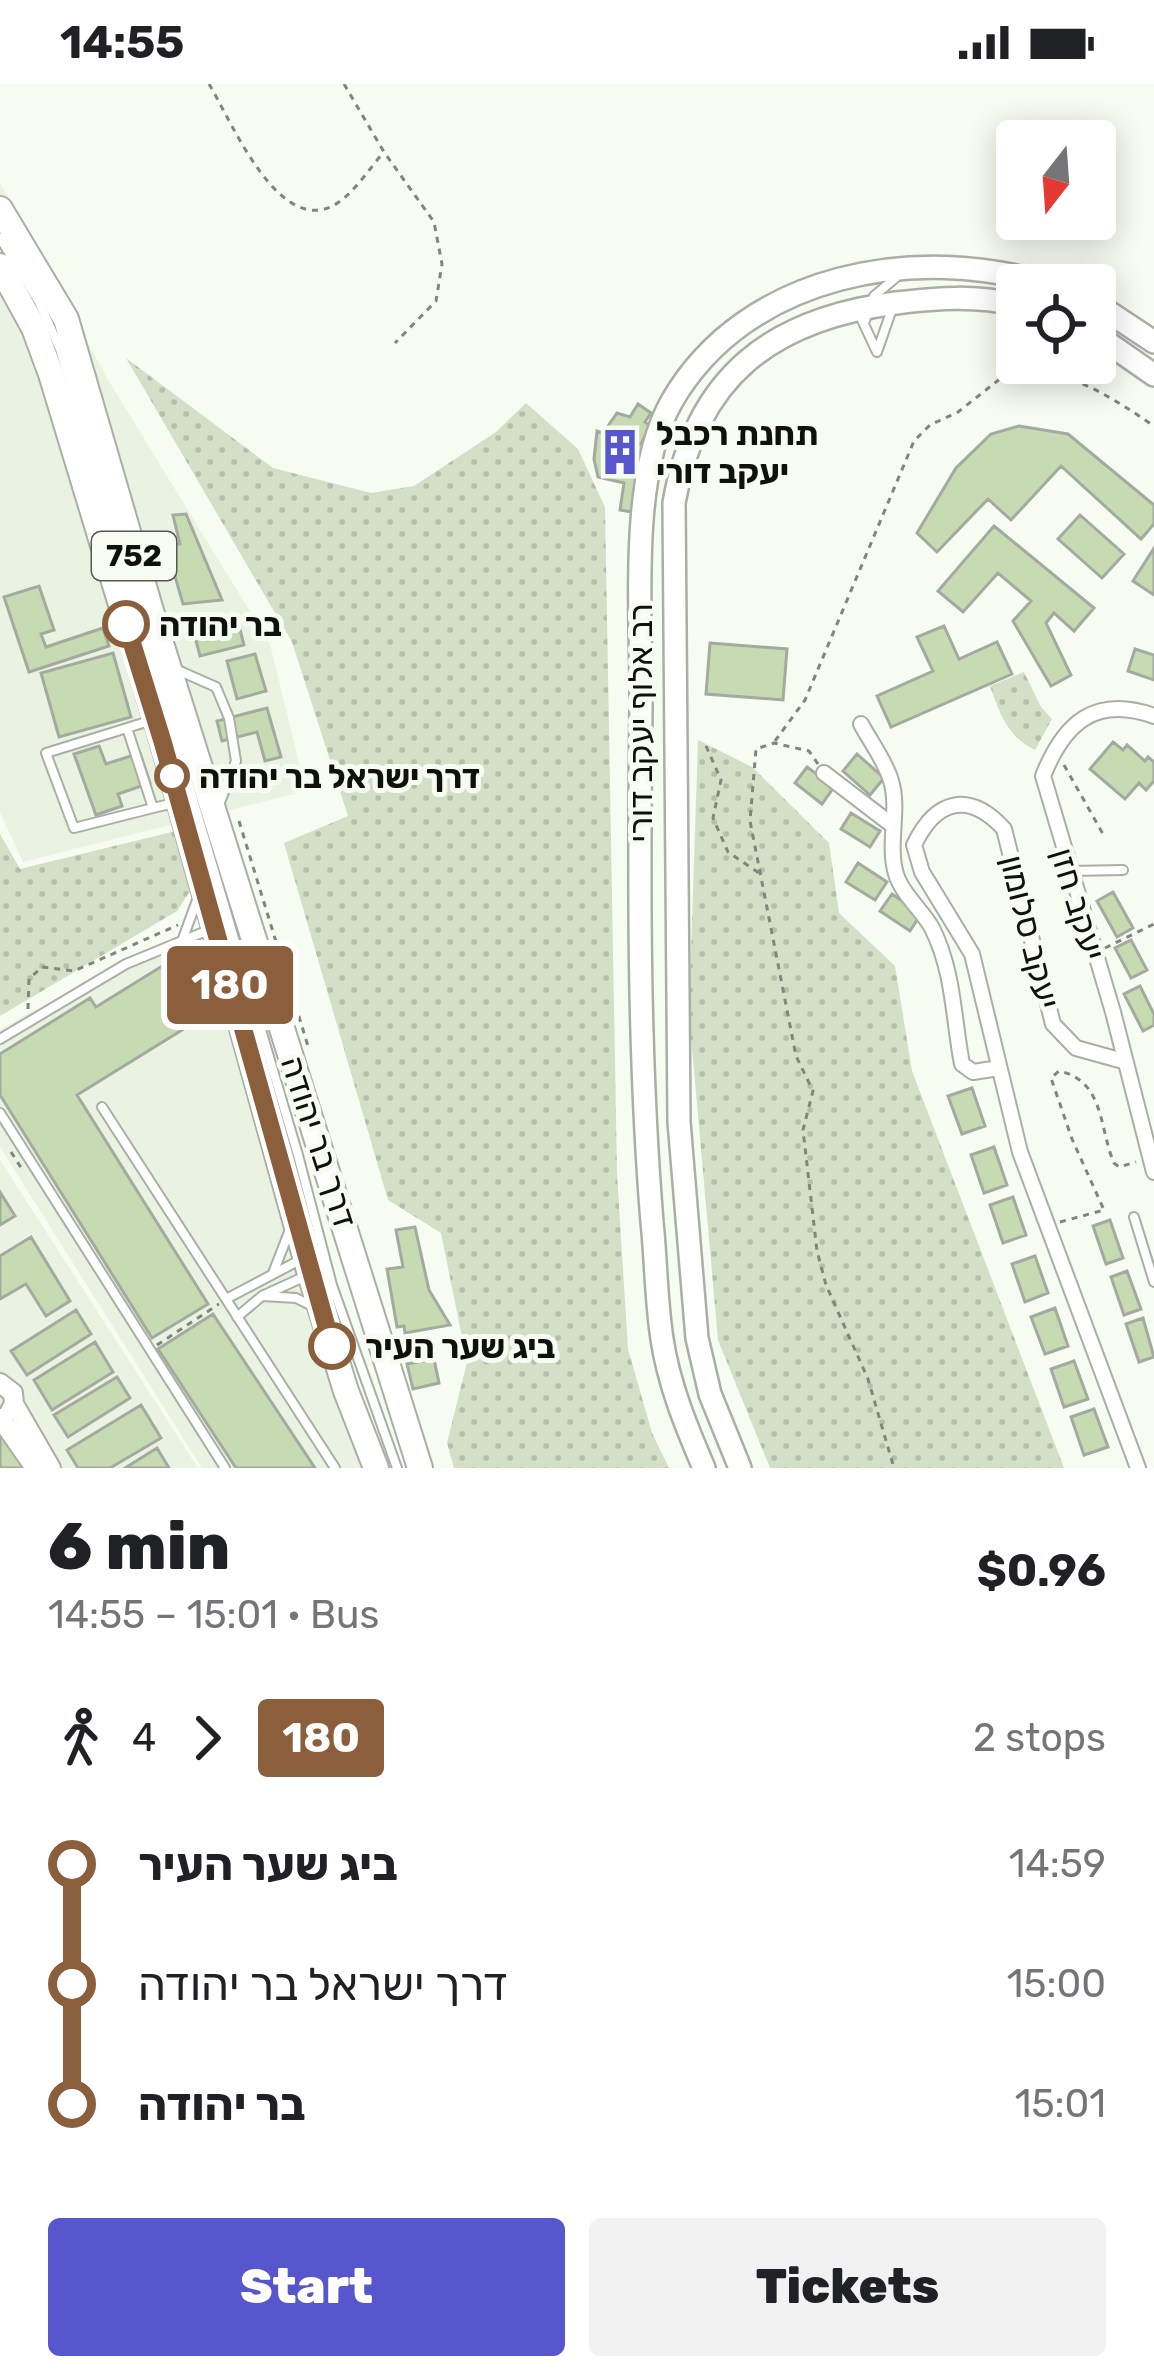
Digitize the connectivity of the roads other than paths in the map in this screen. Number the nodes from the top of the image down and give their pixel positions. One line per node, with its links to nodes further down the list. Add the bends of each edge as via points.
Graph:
1 (0, 208): 13 (main road, דרך בר יהודה / 752, via 66,319)
2 (0, 238): 26 (lane, via 60,349)
3 (0, 266): 15 (main road, דרך בר יהודה / 752, via 45,356)
4 (910, 269): 5 (main road, רב אלוף יעקב דורי); 8 (lane); 52 (main road, רב אלוף יעקב דורי, via 789,294 719,339 669,405 653,455 640,552 644,1124 662,1340)
5 (996, 273)
6 (896, 303): 7 (main road, רב אלוף יעקב דורי); 8 (main road, רב אלוף יעקב דורי); 8 (lane, via 877,352)
7 (996, 303)
8 (862, 313): 53 (main road, רב אלוף יעקב דורי, via 824,316 744,360 694,427 674,503 679,1122 697,1338)
9 (1116, 317): 10 (main road)
10 (1154, 342)
11 (1116, 349): 12 (main road)
12 (1154, 375)
13 (168, 666): 21 (main road, דרך בר יהודה / 752); 21 (lane, via 216,687 229,718 236,761)
14 (1154, 716): 24 (street, יעקב חזן, via 1109,709 1075,724 1054,748 1042,776)
15 (156, 719): 17 (lane); 19 (main road, דרך בר יהודה / 752)
16 (861, 724): 22 (street, via 892,782)
17 (127, 728): 20 (lane); 20 (lane, via 46,753 74,828)
18 (824, 773): 22 (street)
19 (178, 801): 20 (lane); 25 (main road, דרך בר יהודה / 752)
20 (152, 808)
21 (217, 824): 26 (main road, דרך בר יהודה / 752)
22 (892, 825): 30 (street, via 897,878 946,961 962,1064 974,1072)
23 (1123, 870): 24 (lane)
24 (1068, 871): 29 (street, יעקב חזן)
25 (200, 880): 26 (main road, דרך בר יהודה / 752); 27 (lane)
26 (229, 921): 27 (lane); 34 (main road, דרך בר יהודה / 752); 36 (main road, דרך בר יהודה / 752); 37 (lane, via 298,1155)
27 (182, 941): 28 (lane, via 126,964)
28 (0, 1039)
29 (1124, 1061): 30 (street, יעקב סלומון, via 1062,1038 1004,829 971,805 944,807 914,845 972,954); 33 (street, יעקב חזן)
30 (999, 1068): 54 (street, יעקב סלומון, via 1020,1152)
31 (102, 1107): 41 (lane)
32 (0, 1113): 49 (lane)
33 (1152, 1164)
34 (291, 1200): 37 (main road, דרך בר יהודה / 752); 38 (lane, via 286,1247)
35 (1134, 1217): 39 (lane)
36 (353, 1250): 37 (lane); 37 (lane); 51 (main road, דרך בר יהודה / 752)
37 (316, 1262): 38 (lane); 40 (lane); 43 (main road, דרך בר יהודה / 752); 46 (lane)
38 (273, 1273): 41 (lane)
39 (1154, 1282)
40 (262, 1296): 42 (lane); 43 (lane, via 304,1300)
41 (226, 1299): 42 (lane)
42 (237, 1317): 50 (lane)
43 (323, 1317): 46 (main road, דרך בר יהודה / 752)
44 (0, 1383): 45 (street, via 10,1388)
45 (5, 1413): 47 (street); 48 (street)
46 (380, 1466)
47 (35, 1468)
48 (51, 1468)
49 (225, 1468)
50 (335, 1468)
51 (420, 1468)
52 (704, 1468)
53 (740, 1468)
54 (1138, 1468)

